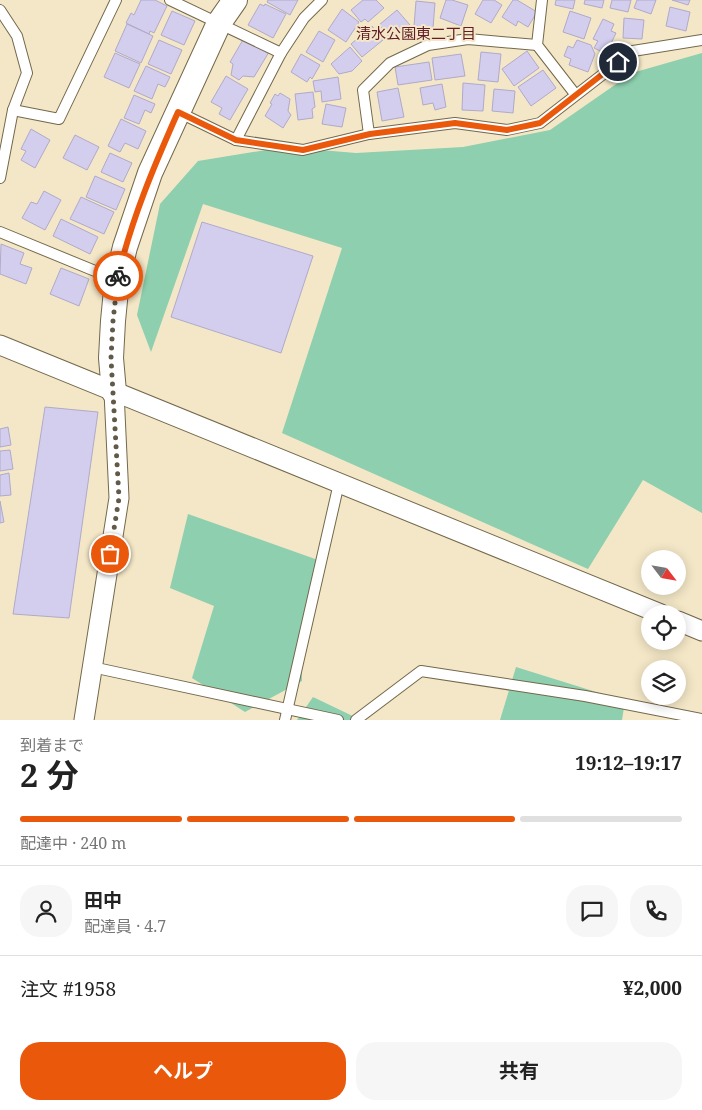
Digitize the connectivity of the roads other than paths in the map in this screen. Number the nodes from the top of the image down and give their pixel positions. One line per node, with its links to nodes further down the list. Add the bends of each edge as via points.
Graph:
1 (116, 0): 12 (lane, via 59,119)
2 (170, 0): 7 (lane)
3 (235, 0): 7 (street)
4 (322, 0): 10 (lane, via 304,18)
5 (542, 0): 9 (lane)
6 (0, 10): 12 (lane, via 17,36 27,73)
7 (219, 23): 10 (lane); 13 (street)
8 (702, 40): 11 (lane, via 633,51)
9 (537, 45): 11 (lane); 14 (lane, via 468,38 428,45 390,63 363,90)
10 (281, 53): 15 (lane)
11 (575, 94): 14 (lane, via 540,123 507,130 455,123)
12 (13, 110): 16 (lane)
13 (178, 112): 15 (lane); 18 (street, via 136,212)
14 (370, 134): 15 (lane, via 303,150)
15 (236, 140)
16 (0, 178)
17 (0, 232): 18 (lane)
18 (117, 280): 20 (street, via 111,358)
19 (0, 346): 20 (street)
20 (114, 392): 21 (street); 25 (street, via 119,498)
21 (339, 483): 22 (street); 26 (lane)
22 (641, 606)
23 (686, 624): 24 (street)
24 (702, 630)
25 (92, 667): 26 (lane); 28 (street)
26 (288, 709): 29 (lane); 30 (lane)
27 (702, 719): 31 (lane, via 585,696 421,671)
28 (84, 720)
29 (285, 720)
30 (338, 720)
31 (356, 720)

